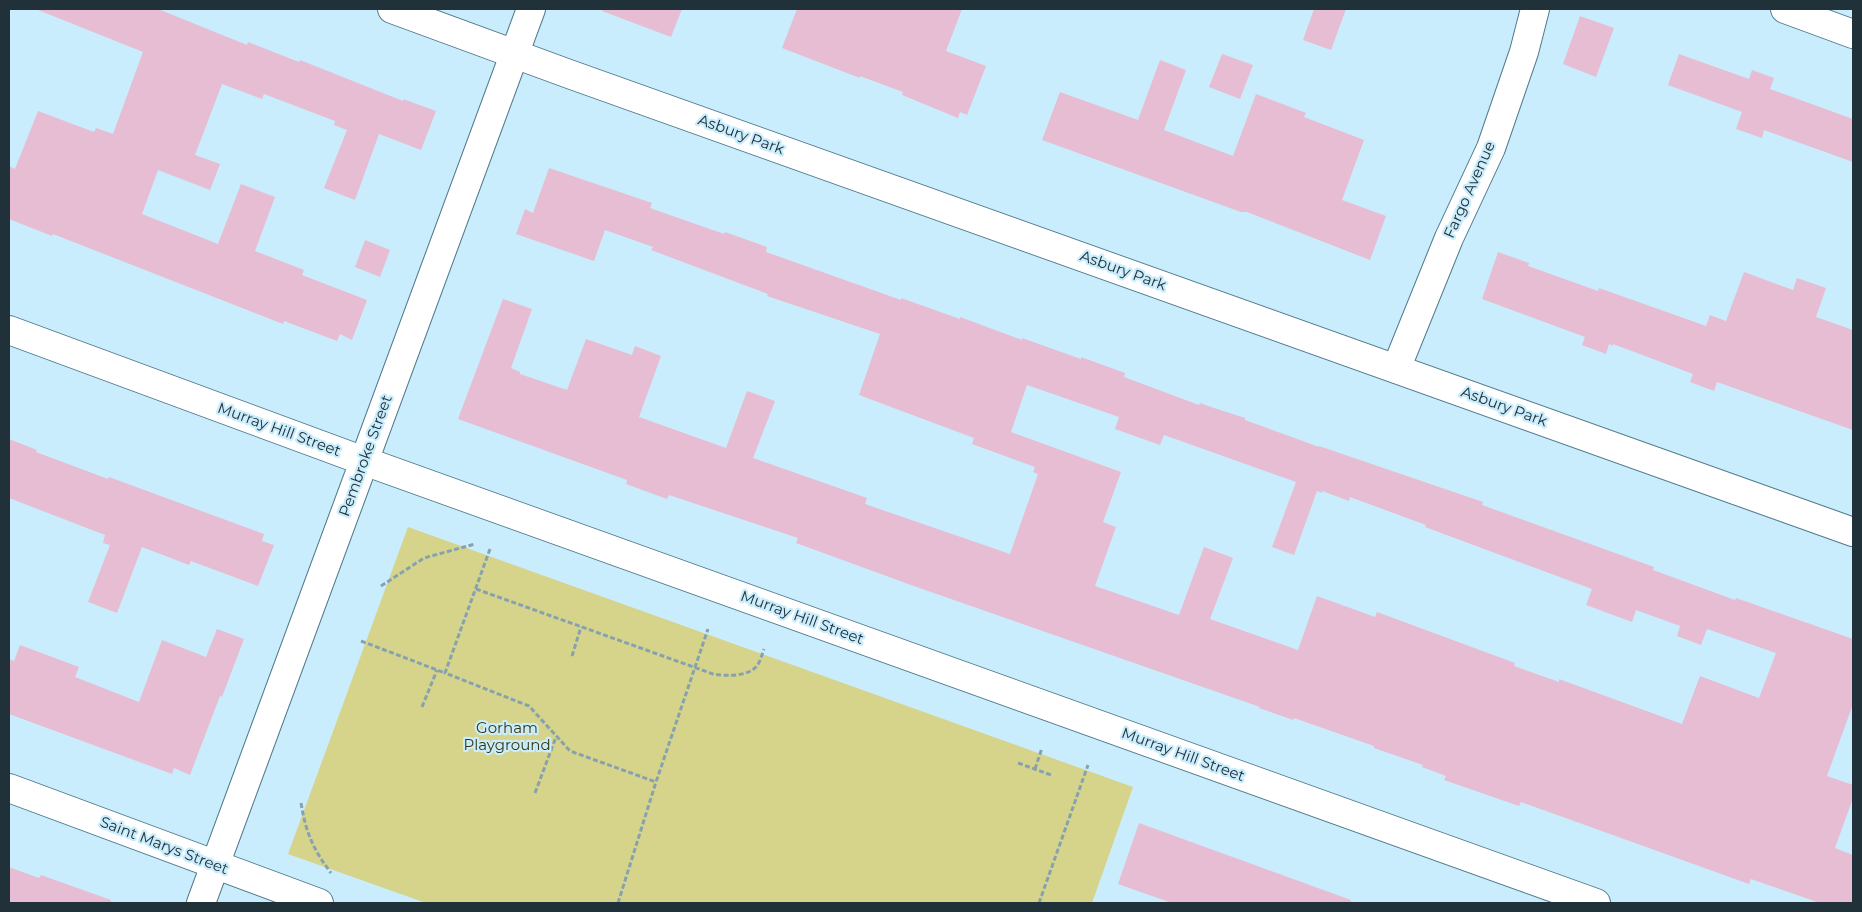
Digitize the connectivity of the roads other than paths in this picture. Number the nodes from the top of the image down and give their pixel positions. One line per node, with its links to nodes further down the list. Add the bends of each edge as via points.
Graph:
1 (392, 9): 6 (street, Asbury Park)
2 (531, 9): 6 (street, Pembroke Street)
3 (1535, 9): 8 (street, Fargo Avenue, via 1524,52 1490,148 1449,238)
4 (1785, 9): 5 (street)
5 (1853, 34)
6 (514, 54): 8 (street, Asbury Park); 9 (street, Pembroke Street)
7 (9, 330): 9 (street, Murray Hill Street)
8 (1396, 369): 10 (street, Asbury Park)
9 (364, 461): 12 (street, Pembroke Street); 15 (street, Murray Hill Street)
10 (1853, 532)
11 (9, 788): 12 (street, Saint Marys Street)
12 (215, 866): 13 (street, Pembroke Street); 14 (street, Saint Marys Street)
13 (200, 903)
14 (319, 903)
15 (1596, 903)

